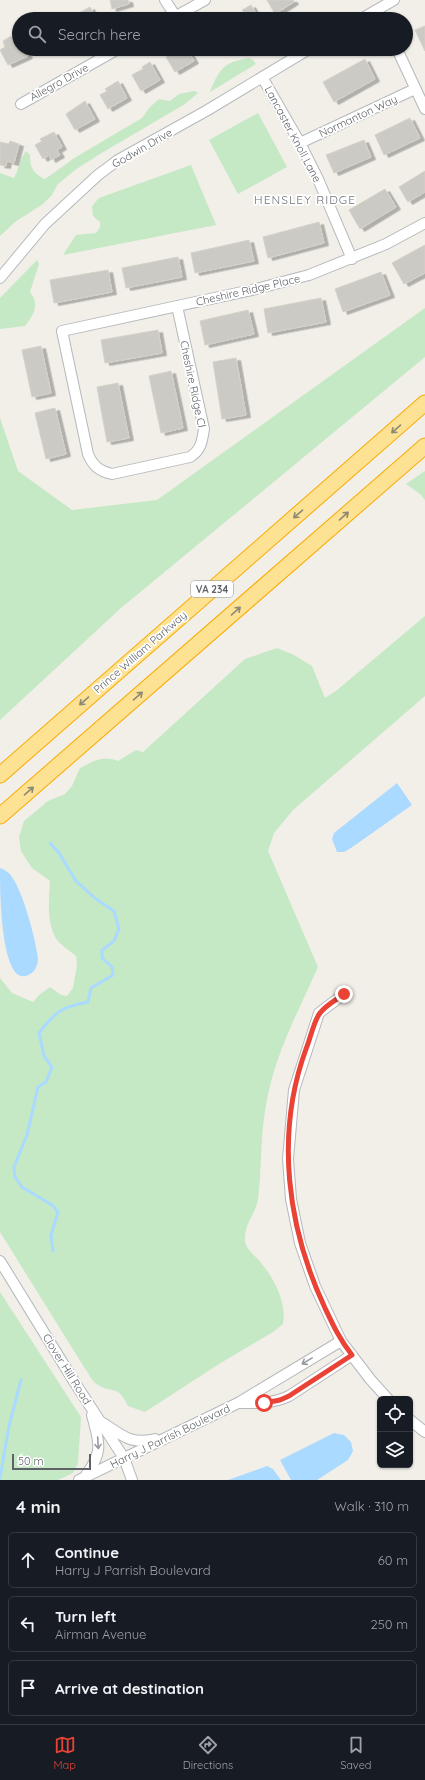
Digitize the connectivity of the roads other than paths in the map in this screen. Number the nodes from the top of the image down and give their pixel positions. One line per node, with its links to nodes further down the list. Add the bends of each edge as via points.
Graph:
1 (166, 0): 4 (street)
2 (206, 0): 5 (street)
3 (394, 0): 6 (street)
4 (171, 12)
5 (184, 12)
6 (373, 12)
7 (106, 56): 12 (street, Allegro Drive)
8 (297, 56): 10 (street, Godwin Drive)
9 (400, 56): 11 (street)
10 (262, 77): 14 (street, Lancaster Knoll Lane); 17 (street, Godwin Drive, via 118,160 98,175 45,224)
11 (415, 89): 13 (street); 14 (street, Normanton Way)
12 (21, 104)
13 (425, 109)
14 (300, 143): 16 (street, Lancaster Knoll Lane)
15 (425, 223): 16 (street, Cheshire Ridge Place)
16 (352, 259): 18 (street, Cheshire Ridge Place, via 309,275)
17 (0, 278)
18 (177, 306): 19 (street, Cheshire Ridge Place); 19 (street, Cheshire Ridge Cl, via 204,429 201,446 190,457 112,474 97,469 88,454)
19 (62, 331)
20 (425, 403): 22 (highway, Prince William Parkway / VA 234, one-way to 22)
21 (425, 446): 23 (highway, VA 234, one-way to 21)
22 (0, 775)
23 (0, 816)
24 (344, 994): 26 (street, via 319,1013 304,1055 294,1090 288,1159 291,1199 300,1243 314,1286)
25 (0, 1260): 30 (street, Clover Hill Road)
26 (341, 1341): 27 (street); 29 (street, Harry J Parrish Boulevard, one-way to 29)
27 (352, 1355): 28 (street); 29 (street, Harry J Parrish Boulevard, via 280,1400)
28 (385, 1396)
29 (238, 1403): 34 (street, Harry J Parrish Boulevard)
30 (90, 1406): 31 (street, Clover Hill Road); 36 (street, one-way to 36, via 99,1446 97,1460)
31 (100, 1421): 34 (street, via 132,1441 144,1442); 35 (street, Clover Hill Road)
32 (413, 1422): 33 (street)
33 (425, 1432)
34 (171, 1435): 35 (street, Harry J Parrish Boulevard)
35 (124, 1458): 36 (street, Harry J Parrish Boulevard); 37 (street, Clover Hill Road)
36 (82, 1479)
37 (132, 1480)

